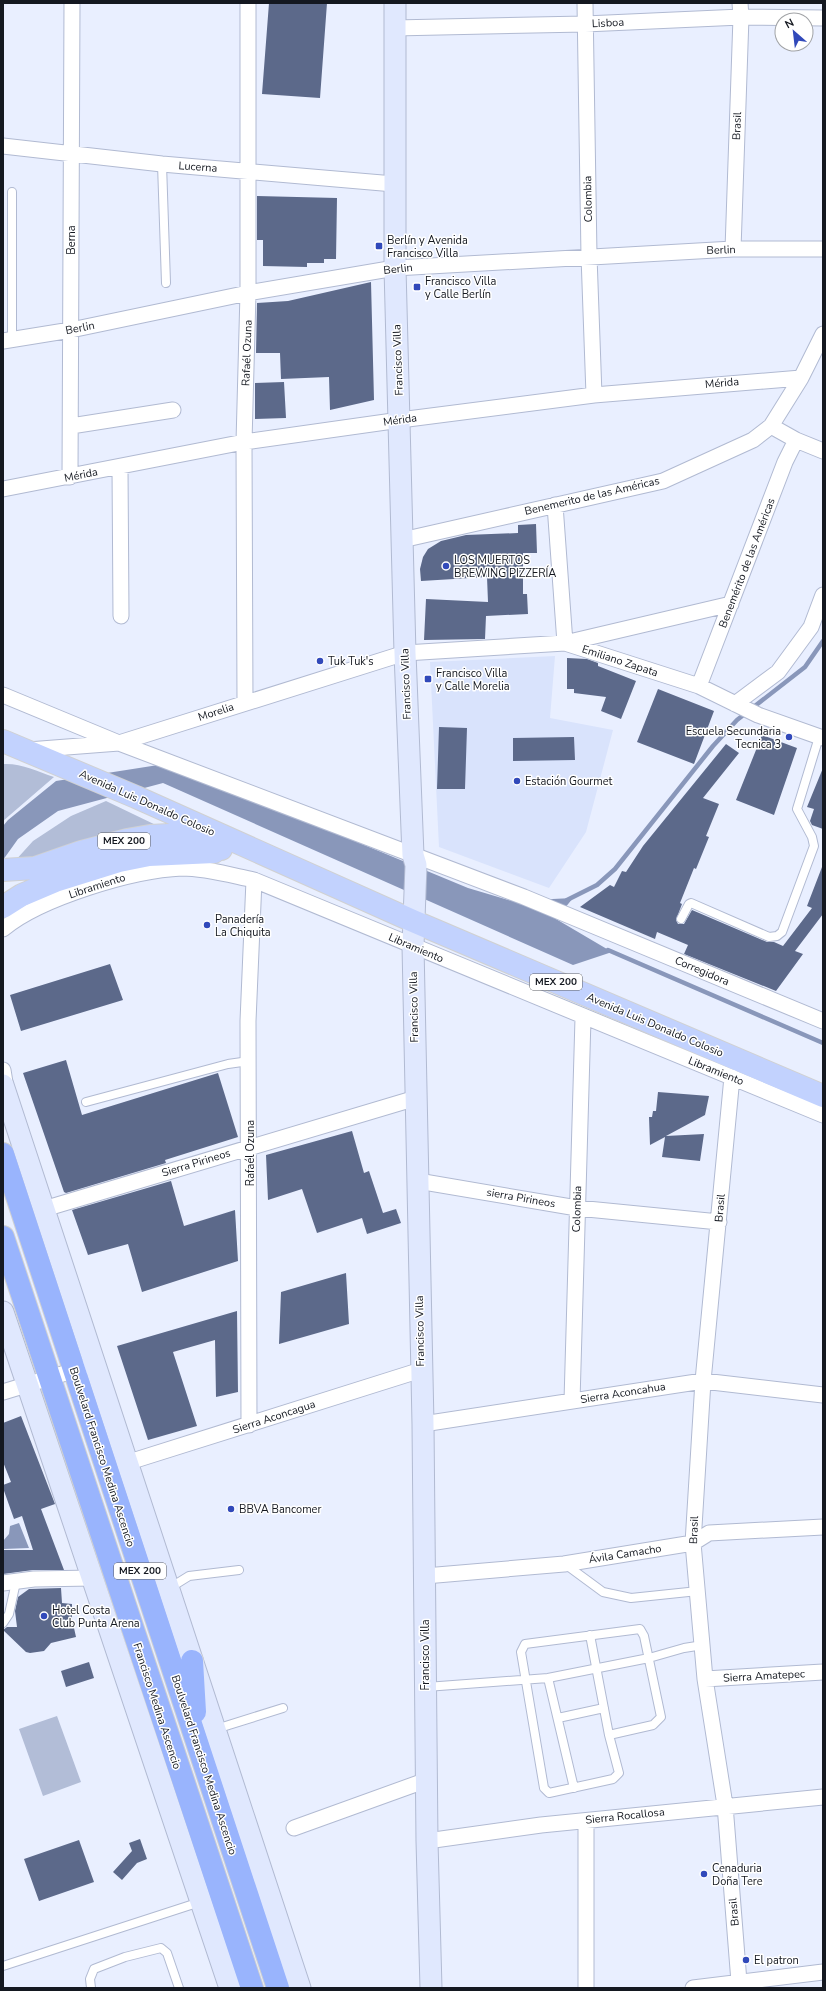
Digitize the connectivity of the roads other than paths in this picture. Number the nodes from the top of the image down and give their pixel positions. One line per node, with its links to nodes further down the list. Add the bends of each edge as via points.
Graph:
1 (72, 3): 10 (street, Berna)
2 (248, 3): 12 (street, Rafaél Ozuna)
3 (395, 3): 8 (street, Francisco Villa)
4 (585, 3): 7 (street, Colombia)
5 (741, 10): 6 (street, Lisboa); 7 (street, Lisboa); 15 (street, Brasil)
6 (823, 18)
7 (585, 24): 8 (street, Lisboa); 17 (street, Colombia)
8 (394, 28): 13 (street, Francisco Villa)
9 (3, 146): 10 (street, Lucerna)
10 (72, 154): 11 (street, Lucerna); 21 (street, Berna)
11 (162, 164): 12 (street, Lucerna); 19 (lane)
12 (248, 171): 13 (street, Lucerna); 20 (street, Rafaél Ozuna)
13 (394, 184): 18 (street, Francisco Villa)
14 (12, 192): 23 (lane)
15 (733, 249): 16 (street, Berlin); 17 (street, Berlin)
16 (823, 249)
17 (589, 256): 18 (street, Berlin); 25 (street, Colombia)
18 (395, 268): 20 (street, Berlin); 27 (street, Francisco Villa)
19 (166, 283)
20 (248, 294): 21 (street, Berlin); 31 (street, Rafaél Ozuna)
21 (71, 330): 23 (street, Berlin); 28 (street, Berna)
22 (823, 334): 24 (street)
23 (8, 340)
24 (801, 378): 25 (street, Mérida); 29 (street)
25 (594, 395): 27 (street, Mérida)
26 (173, 410): 28 (street)
27 (400, 420): 31 (street, Mérida); 37 (street, Francisco Villa)
28 (71, 426): 34 (street, Berna)
29 (771, 426): 30 (street); 36 (street, Benemerito de las Américas, via 753,440 663,481)
30 (796, 440): 32 (street); 39 (street, Benemérito de las Américas, via 784,462)
31 (244, 442): 33 (street, Mérida); 45 (street, Rafaél Ozuna)
32 (823, 451)
33 (120, 467): 34 (street, Mérida); 40 (street)
34 (70, 477): 35 (street, Mérida)
35 (3, 489)
36 (554, 505): 37 (street, Benemerito de las Américas); 41 (street)
37 (402, 540): 42 (street, Francisco Villa)
38 (823, 595): 46 (street, via 811,627 778,672)
39 (730, 604): 41 (street); 43 (street, Benemérito de las Américas)
40 (121, 616)
41 (565, 643): 42 (street, Emiliano Zapata); 43 (street, Emiliano Zapata)
42 (405, 653): 45 (street, Morelia); 52 (street, Francisco Villa)
43 (699, 686): 46 (street, Emiliano Zapata)
44 (3, 695): 49 (street, Corregidora)
45 (245, 703): 49 (street, Morelia)
46 (739, 706): 47 (street, Emiliano Zapata, via 758,715)
47 (822, 734): 58 (lane, via 797,809 814,846 782,932 769,937 691,903)
48 (3, 741): 50 (main road, Avenida Luis Donaldo Colosio / MEX 200)
49 (119, 743): 50 (street, Morelia); 52 (street, Corregidora)
50 (13, 751): 53 (main road, Avenida Luis Donaldo Colosio / MEX 200, via 68,768)
51 (232, 851): 53 (main road, Avenida Luis Donaldo Colosio / MEX 200); 54 (main road, Avenida Luis Donaldo Colosio / MEX 200, via 170,835 150,836 81,852 35,868); 56 (main road, via 149,855 119,861 55,881 22,895)
52 (414, 860): 57 (street, Francisco Villa); 62 (street, Corregidora, via 524,897)
53 (290, 867): 57 (main road, Avenida Luis Donaldo Colosio / MEX 200)
54 (10, 870)
55 (254, 880): 59 (street, Libramiento, via 216,871 184,868 134,874 68,896 25,914); 60 (street, Libramiento); 64 (street, Rafaél Ozuna, via 248,1021)
56 (3, 907)
57 (414, 912): 60 (street, Francisco Villa); 63 (main road, Avenida Luis Donaldo Colosio / MEX 200)
58 (681, 919)
59 (3, 929)
60 (413, 946): 61 (street, Libramiento); 69 (street, Francisco Villa)
61 (583, 1018): 63 (street, Libramiento); 75 (street, Colombia)
62 (823, 1021)
63 (680, 1046): 66 (street, Libramiento); 68 (main road, Avenida Luis Donaldo Colosio / MEX 200)
64 (249, 1062): 70 (lane, via 228,1064); 72 (street, Rafaél Ozuna)
65 (3, 1070): 67 (street)
66 (732, 1077): 71 (street, Libramiento); 77 (street, Brasil)
67 (5, 1091): 76 (street)
68 (823, 1096)
69 (416, 1098): 72 (street, Sierra Pirineos); 74 (street, Francisco Villa)
70 (86, 1102)
71 (823, 1115)
72 (250, 1147): 76 (street, Sierra Pirineos); 90 (street, Rafaél Ozuna)
73 (3, 1154): 81 (highway, Boulvelard Francisco Medina Ascencio / MEX 200)
74 (418, 1181): 75 (street, sierra Pirineos); 82 (street, Francisco Villa)
75 (576, 1208): 77 (street, sierra Pirineos); 88 (street, Colombia)
76 (44, 1209): 80 (street)
77 (719, 1222): 84 (street, Brasil)
78 (3, 1237): 83 (highway, MEX 200)
79 (3, 1312): 85 (street)
80 (95, 1364): 81 (street); 91 (street)
81 (74, 1370): 83 (street); 117 (highway, Boulvelard Francisco Medina Ascencio / MEX 200)
82 (421, 1370): 89 (street, Francisco Villa); 90 (street, Sierra Aconcagua)
83 (49, 1377): 85 (street); 132 (highway, Francisco Medina Ascencio / MEX 200)
84 (703, 1381): 87 (street, Sierra Aconcahua); 88 (street, Sierra Aconcahua); 93 (street, Brasil)
85 (28, 1384): 86 (street); 97 (street)
86 (3, 1392)
87 (823, 1395)
88 (572, 1401): 89 (street, Sierra Aconcahua)
89 (423, 1424): 96 (street, Francisco Villa)
90 (249, 1426): 91 (street, Sierra Aconcagua)
91 (126, 1463): 99 (street)
92 (823, 1527): 93 (street, Ávila Camacho, via 709,1533)
93 (693, 1543): 94 (street, Ávila Camacho); 100 (street, Brasil)
94 (564, 1564): 96 (street, Ávila Camacho); 100 (lane, via 603,1592 624,1597)
95 (239, 1570): 99 (lane, via 189,1576)
96 (425, 1576): 111 (street, Francisco Villa)
97 (93, 1578): 98 (street); 125 (street)
98 (10, 1582): 101 (lane, via 9,1614)
99 (168, 1589): 105 (street)
100 (698, 1591): 103 (street, Brasil)
101 (3, 1623)
102 (590, 1635): 104 (lane, via 640,1629); 106 (lane); 110 (lane, via 524,1644 521,1652)
103 (703, 1646): 104 (lane, via 684,1648); 109 (street, Brasil)
104 (649, 1658): 106 (lane); 116 (lane, via 661,1717 653,1725)
105 (192, 1660): 115 (street); 117 (highway)
106 (596, 1669): 108 (lane); 113 (lane)
107 (823, 1672): 109 (street, Sierra Amatepec)
108 (548, 1678): 110 (lane); 114 (lane)
109 (705, 1679): 121 (street, Brasil)
110 (525, 1681): 111 (lane); 119 (lane, via 544,1788 549,1793)
111 (425, 1687): 118 (street, Francisco Villa)
112 (283, 1708): 115 (lane)
113 (604, 1708): 114 (lane); 116 (lane)
114 (558, 1718): 119 (lane)
115 (215, 1729): 134 (street)
116 (609, 1735): 119 (lane, via 619,1772 613,1779)
117 (196, 1741): 133 (highway, Boulvelard Francisco Medina Ascencio / MEX 200)
118 (427, 1780): 123 (street); 124 (street, Francisco Villa)
119 (574, 1788)
120 (823, 1796): 121 (street, Sierra Rocallosa)
121 (725, 1805): 122 (street, Sierra Rocallosa); 128 (street, Brasil)
122 (586, 1821): 124 (street, Sierra Rocallosa); 136 (street)
123 (294, 1828)
124 (427, 1841): 135 (street, Francisco Villa)
125 (201, 1902): 126 (lane); 131 (street)
126 (3, 1966)
127 (823, 1972): 128 (street)
128 (739, 1982): 137 (street)
129 (91, 1988): 130 (lane, via 90,1980 94,1969 125,1957 161,1948 167,1953)
130 (179, 1988)
131 (230, 1988)
132 (252, 1988)
133 (278, 1988)
134 (300, 1988)
135 (431, 1988)
136 (586, 1988)
137 (693, 1988)

